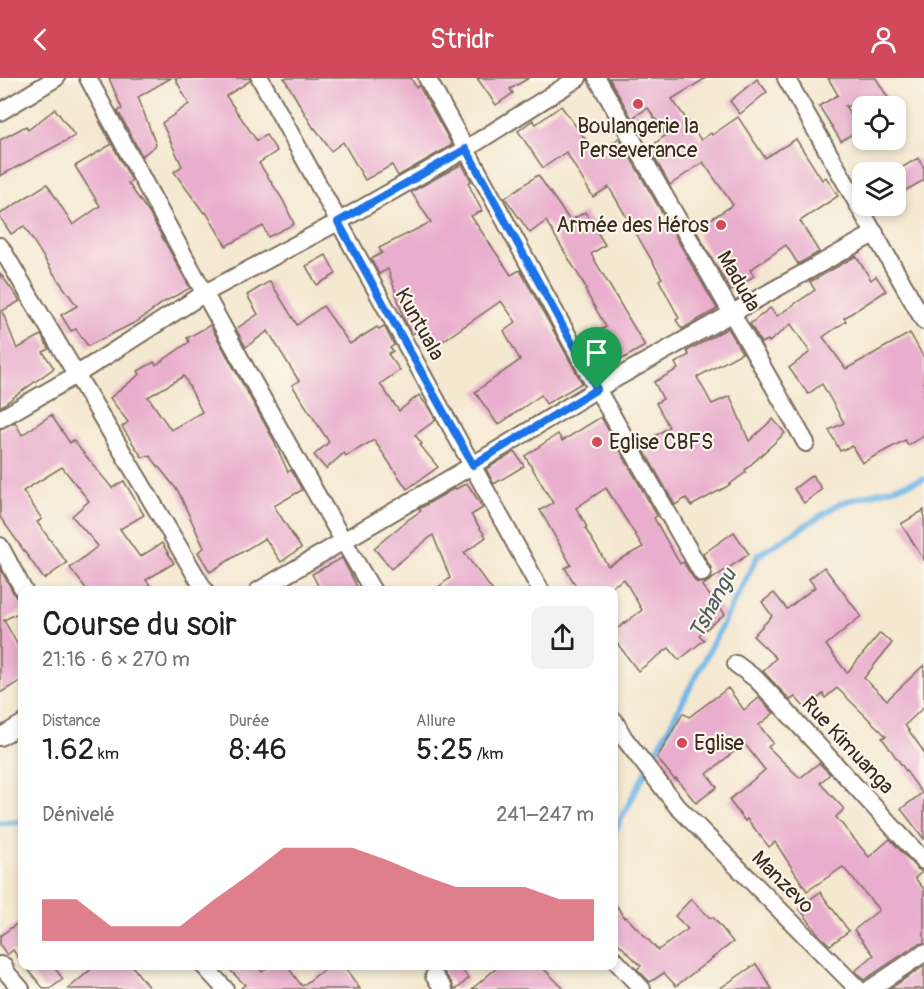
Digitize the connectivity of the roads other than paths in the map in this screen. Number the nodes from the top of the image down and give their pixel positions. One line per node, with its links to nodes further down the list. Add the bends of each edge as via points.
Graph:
1 (56, 78): 8 (street)
2 (88, 78): 13 (street)
3 (260, 78): 10 (street, Kuntuala)
4 (427, 78): 9 (street)
5 (578, 78): 9 (street)
6 (597, 78): 14 (street, Maduda)
7 (786, 78): 11 (street)
8 (0, 112)
9 (466, 149): 10 (street); 17 (street)
10 (338, 222): 13 (street); 20 (street, Kuntuala)
11 (875, 233): 14 (street); 15 (street)
12 (0, 246): 16 (street)
13 (205, 293): 16 (street); 21 (street)
14 (731, 313): 17 (street); 19 (street, Maduda)
15 (924, 321)
16 (76, 375): 18 (street); 25 (street)
17 (597, 389): 20 (street); 23 (street)
18 (0, 419)
19 (806, 443)
20 (473, 465): 21 (street); 28 (street, Kuntuala)
21 (344, 542): 26 (street); 27 (street)
22 (0, 546): 24 (street)
23 (702, 573)
24 (21, 586)
25 (202, 586)
26 (267, 586)
27 (370, 586)
28 (538, 586)
29 (736, 664): 33 (street, Rue Kimuanga, via 785,709)
30 (18, 726): 32 (street)
31 (618, 727): 43 (street, Manzevo, via 677,806)
32 (0, 737)
33 (924, 861)
34 (924, 953): 44 (street)
35 (618, 963): 42 (street)
36 (3, 968): 39 (street)
37 (208, 970): 40 (street)
38 (434, 976): 41 (street)
39 (21, 989)
40 (225, 989)
41 (444, 989)
42 (642, 989)
43 (858, 989)
44 (870, 989)

